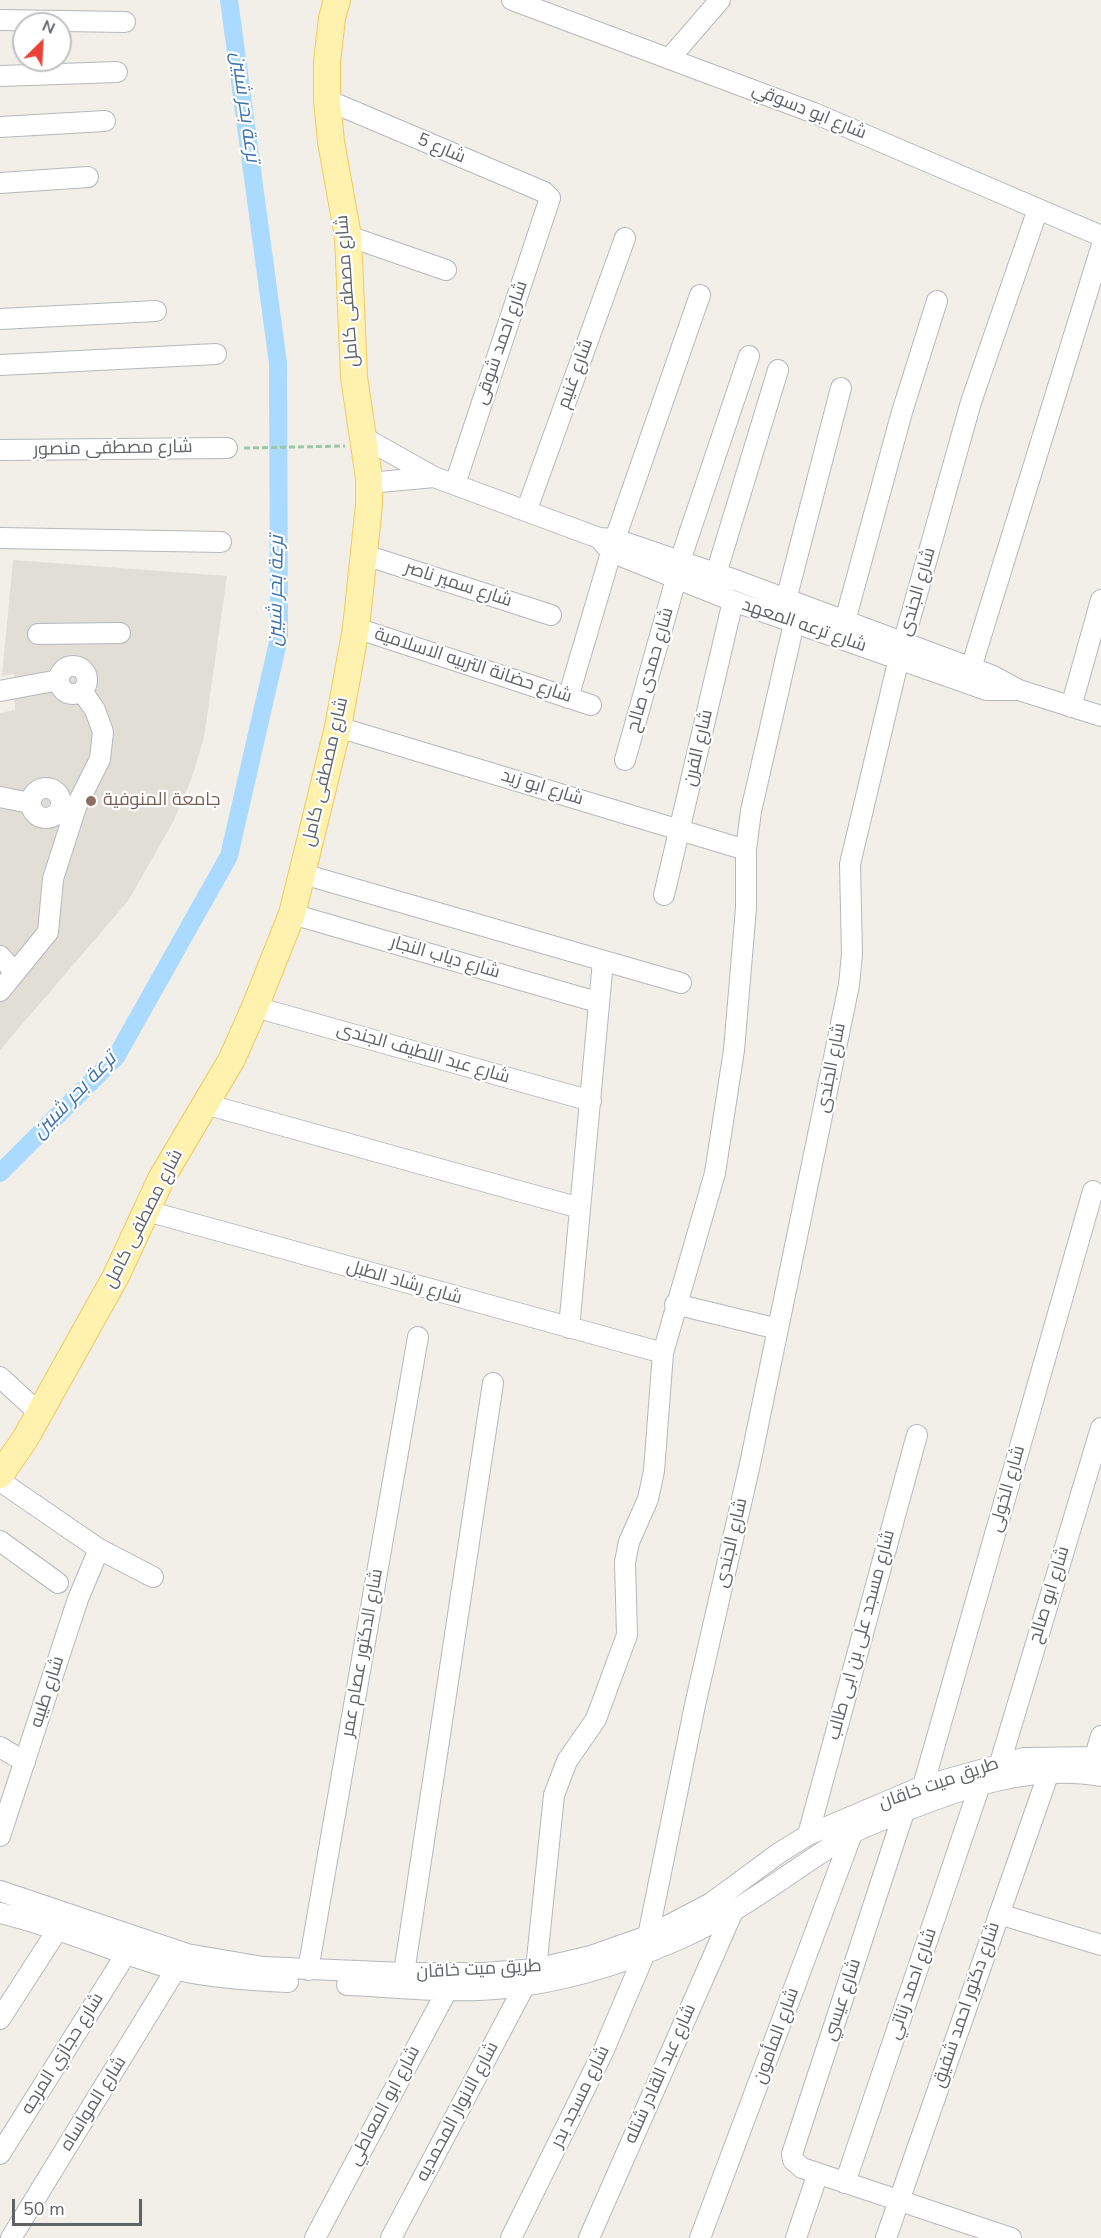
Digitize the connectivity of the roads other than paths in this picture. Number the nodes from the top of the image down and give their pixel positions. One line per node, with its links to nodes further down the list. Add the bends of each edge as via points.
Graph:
1 (337, 0): 9 (main road, شارع مصطفى كامل, via 327,62)
2 (512, 0): 6 (street, شارع ابو دسوقي)
3 (720, 0): 6 (street)
4 (0, 20): 5 (street)
5 (125, 22)
6 (669, 59): 15 (street, شارع ابو دسوقي, via 814,113)
7 (117, 72): 8 (street)
8 (0, 76)
9 (327, 100): 14 (street, شارع 5, via 544,192); 16 (main road, شارع مصطفى كامل)
10 (105, 121): 11 (street)
11 (0, 127)
12 (88, 177): 13 (street)
13 (0, 183)
14 (549, 202): 35 (street, شارع احمد شوقى)
15 (1038, 209): 17 (street, شارع ابو دسوقي); 55 (street, شارع الجندى, via 971,402)
16 (348, 236): 20 (street); 30 (main road, شارع مصطفى كامل, via 354,377)
17 (1101, 236)
18 (625, 238): 36 (street, شارع غنيم)
19 (1101, 248): 57 (street)
20 (446, 270)
21 (700, 296): 39 (street)
22 (937, 300): 49 (street)
23 (156, 311): 24 (street)
24 (0, 319)
25 (216, 354): 27 (street)
26 (749, 356): 41 (street, شارع حمدى صالح)
27 (0, 365)
28 (778, 370): 42 (street)
29 (841, 388): 44 (street)
30 (363, 438): 33 (street, شارع ترعه المعهد); 34 (main road, شارع مصطفى كامل)
31 (227, 448): 32 (street, شارع مصطفى منصور)
32 (0, 450)
33 (434, 477): 34 (street, شارع ترعه المعهد); 35 (street, شارع ترعه المعهد)
34 (369, 483): 40 (main road, شارع مصطفى كامل)
35 (455, 484): 36 (street, شارع ترعه المعهد)
36 (527, 509): 39 (street, شارع ترعه المعهد)
37 (0, 538): 38 (street)
38 (221, 543)
39 (608, 543): 41 (street, شارع ترعه المعهد); 62 (street)
40 (365, 555): 48 (street, شارع سمير ناصر); 51 (main road, شارع مصطفى كامل)
41 (678, 570): 42 (street, شارع ترعه المعهد); 46 (street, شارع ترعه المعهد); 67 (street, شارع حمدى صالح)
42 (716, 574): 43 (street, شارع ترعه المعهد)
43 (761, 590): 44 (street, شارع ترعه المعهد); 47 (street)
44 (786, 600): 49 (street, شارع ترعه المعهد)
45 (1101, 600): 64 (street)
46 (733, 601): 47 (street, شارع ترعه المعهد); 70 (street, شارع الفرن)
47 (758, 610): 50 (street, شارع ترعه المعهد)
48 (551, 615)
49 (845, 621): 55 (street, شارع ترعه المعهد)
50 (794, 623): 55 (street, شارع ترعه المعهد); 71 (street, via 751,811)
51 (356, 628): 62 (street, شارع حضانة التربيه الاسلامية); 66 (main road, شارع مصطفى كامل)
52 (120, 633): 54 (street)
53 (38, 634): 54 (street)
54 (83, 634): 56 (street)
55 (901, 651): 57 (street, شارع ترعه المعهد); 59 (street, شارع ترعه المعهد, via 987,690); 89 (street, شارع الجندى, via 850,864 849,985)
56 (80, 667): 58 (street, via 68,666); 60 (street, via 87,681)
57 (970, 668): 59 (street, شارع ترعه المعهد)
58 (59, 680): 60 (street, via 67,692); 61 (street)
59 (1019, 690): 64 (street, شارع ترعه المعهد)
60 (82, 691): 69 (street, via 103,732 100,759)
61 (0, 692)
62 (568, 698): 63 (street, شارع حضانة التربيه الاسلامية)
63 (591, 705)
64 (1071, 707): 65 (street, شارع ترعه المعهد)
65 (1101, 716)
66 (338, 727): 70 (street, شارع ابو زيد); 72 (main road, شارع مصطفى كامل)
67 (625, 760)
68 (0, 797): 69 (street, via 30,803 35,813 45,818)
69 (68, 805): 77 (street, via 53,879 48,932)
70 (679, 830): 71 (street, شارع ابو زيد); 73 (street, شارع الفرن)
71 (746, 850): 87 (street, via 746,908 734,1050 705,1209)
72 (303, 874): 74 (main road, شارع مصطفى كامل); 76 (street)
73 (664, 895)
74 (292, 914): 80 (street, شارع دياب النجار); 81 (main road, شارع مصطفى كامل)
75 (0, 956): 77 (street)
76 (603, 961): 78 (street); 80 (street)
77 (15, 972): 79 (street)
78 (681, 983)
79 (0, 991)
80 (597, 1002): 82 (street)
81 (255, 1007): 82 (street, شارع عبد اللطيف الجندى); 83 (main road, شارع مصطفى كامل, via 232,1059)
82 (591, 1101): 85 (street)
83 (205, 1104): 85 (street); 86 (main road, شارع مصطفى كامل)
84 (1093, 1191): 111 (street, شارع الخولى)
85 (580, 1208): 88 (street)
86 (147, 1210): 88 (street, شارع رشاد الطبل); 94 (main road, شارع مصطفى كامل, via 116,1276)
87 (675, 1304): 89 (street); 91 (street)
88 (569, 1328): 91 (street, شارع رشاد الطبل)
89 (778, 1329): 121 (street, شارع الجندى)
90 (418, 1336): 126 (street, شارع الدكتور عصام عمر)
91 (663, 1353): 125 (street, via 654,1471 625,1562 627,1635 596,1719 567,1761 554,1795)
92 (0, 1377): 94 (street)
93 (493, 1383): 127 (street)
94 (39, 1413): 97 (main road, شارع مصطفى كامل)
95 (1101, 1428): 107 (street, شارع ابو صالح)
96 (917, 1435): 114 (street, شارع مسجد على بن ابى طالب)
97 (0, 1475)
98 (0, 1481): 100 (street)
99 (0, 1541): 102 (street)
100 (99, 1549): 101 (street); 106 (street, شارع طيبه, via 78,1599)
101 (153, 1577)
102 (58, 1583)
103 (1101, 1736): 105 (street)
104 (0, 1747): 106 (street)
105 (1098, 1756): 107 (street, طريق ميت خاقان, via 1048,1756)
106 (24, 1762): 115 (street, شارع طيبه)
107 (1000, 1763): 111 (street, طريق ميت خاقان)
108 (1049, 1772): 109 (street, طريق ميت خاقان); 110 (street, طريق ميت خاقان); 119 (street, شارع دكتور احمد شفيق)
109 (1101, 1776)
110 (980, 1785): 112 (street, طريق ميت خاقان); 133 (street, شارع احمد زناتي)
111 (923, 1786): 114 (street, طريق ميت خاقان)
112 (904, 1812): 113 (street, طريق ميت خاقان); 132 (street, شارع عيسي, via 792,2154 797,2164)
113 (852, 1834): 117 (street, طريق ميت خاقان); 140 (street, شارع المأمون)
114 (808, 1835): 121 (street, طريق ميت خاقان)
115 (0, 1836)
116 (0, 1891): 126 (street, طريق ميت خاقان, via 187,1954 263,1967)
117 (734, 1909): 121 (street, طريق ميت خاقان, via 692,1934); 139 (street, شارع عبد القادر شتله)
118 (0, 1913): 120 (street, طريق ميت خاقان)
119 (999, 1914): 122 (street); 134 (street, شارع دكتور احمد شفيق)
120 (58, 1929): 123 (street, طريق ميت خاقان); 130 (street)
121 (646, 1944): 125 (street, طريق ميت خاقان); 129 (street, طريق ميت خاقان, via 589,1971); 138 (street, شارع مسجد بدر, via 603,2052)
122 (1101, 1945)
123 (126, 1954): 124 (street, طريق ميت خاقان); 131 (street, شارع حجازي المرجه)
124 (176, 1969): 128 (street, طريق ميت خاقان, via 238,1979); 135 (street, شارع المواساه)
125 (536, 1969): 128 (street, طريق ميت خاقان)
126 (309, 1970): 127 (street, طريق ميت خاقان)
127 (404, 1973): 128 (street, طريق ميت خاقان)
128 (452, 1982): 129 (street, طريق ميت خاقان, via 482,1990); 136 (street, شارع ابو المعاطي)
129 (525, 1985): 137 (street, شارع الانوار المحمديه)
130 (0, 2019)
131 (0, 2154)
132 (818, 2174): 133 (street, شارع عيسي); 141 (street)
133 (845, 2182): 134 (street, شارع عيسي)
134 (900, 2201): 142 (street, شارع دكتور احمد شفيق); 143 (street, شارع عيسي)
135 (11, 2238)
136 (315, 2238)
137 (391, 2238)
138 (511, 2238)
139 (588, 2238)
140 (700, 2238)
141 (796, 2238)
142 (886, 2238)
143 (1011, 2238)

